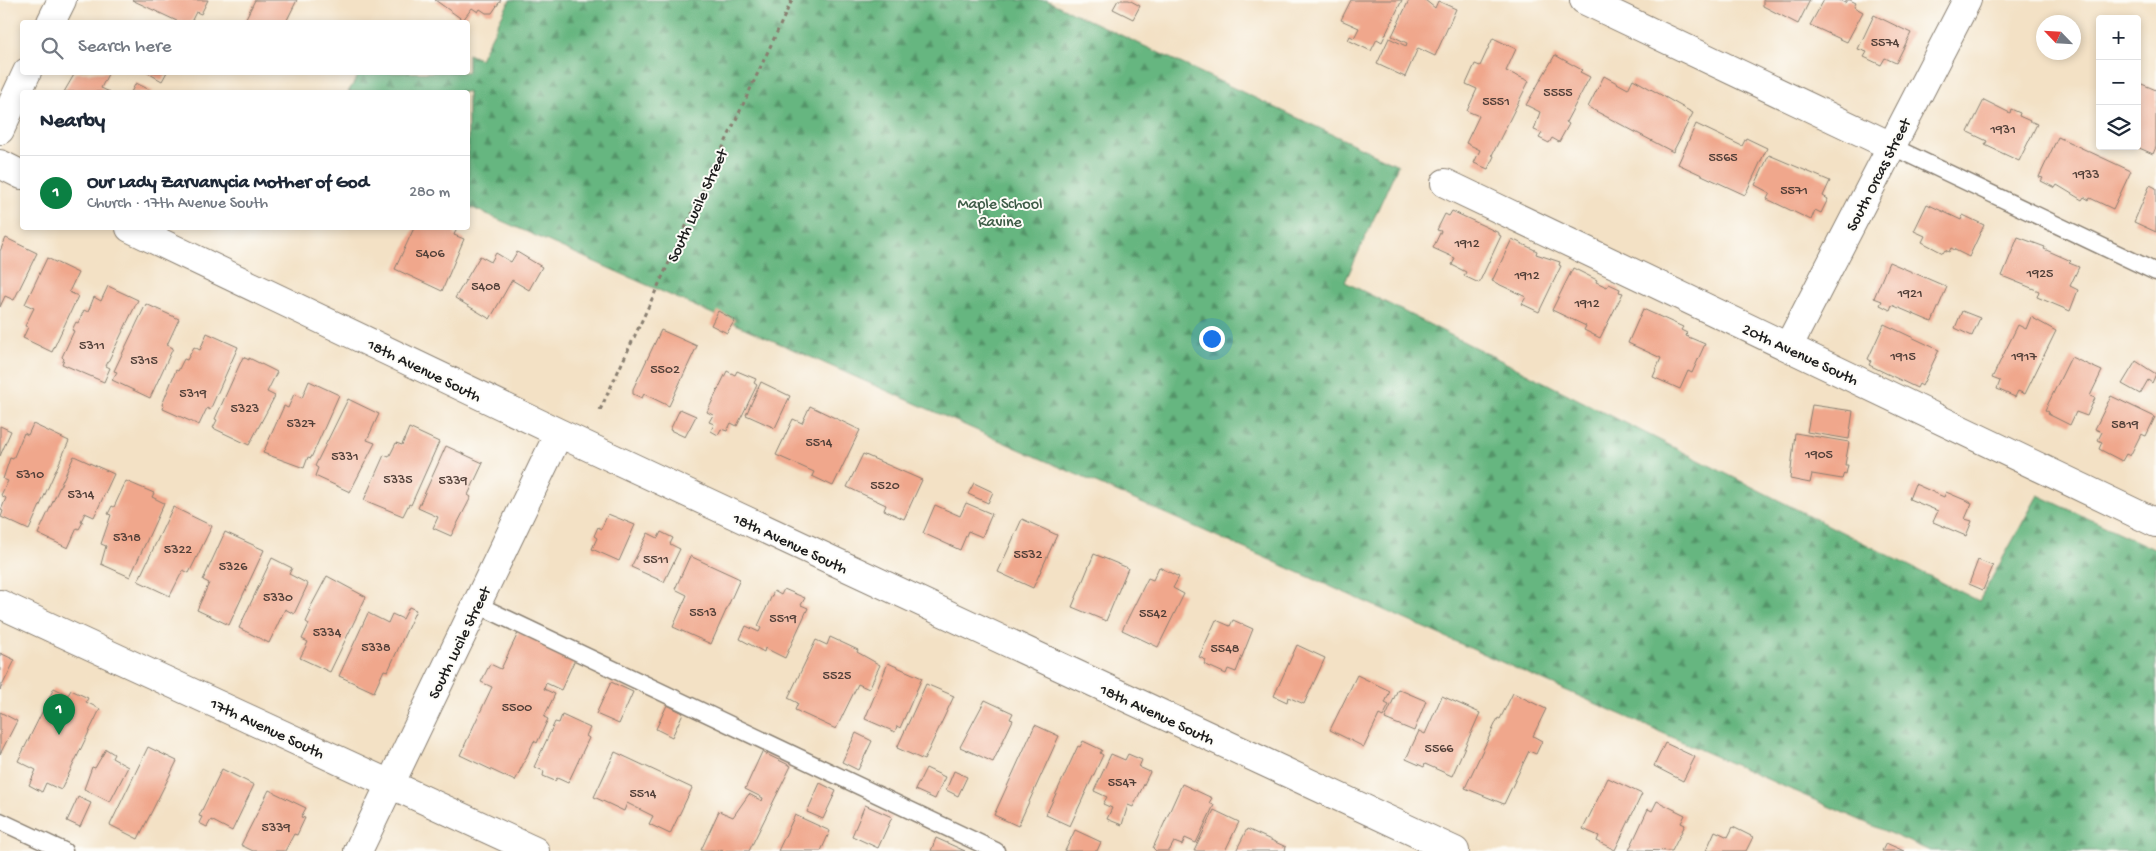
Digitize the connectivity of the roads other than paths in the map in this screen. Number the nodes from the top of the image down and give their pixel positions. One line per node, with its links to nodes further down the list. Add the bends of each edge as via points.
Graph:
1 (62, 0): 4 (street)
2 (1584, 0): 7 (street)
3 (1967, 0): 7 (street, South Orcas Street)
4 (52, 20)
5 (26, 75): 6 (street)
6 (0, 130)
7 (1891, 146): 12 (lane); 13 (street, South Orcas Street)
8 (0, 164): 9 (street)
9 (20, 174)
10 (1446, 183): 13 (street, 20th Avenue South)
11 (134, 230): 14 (street, 18th Avenue South)
12 (2156, 272)
13 (1788, 347): 15 (street, 20th Avenue South)
14 (559, 434): 17 (street, South Lucile Street); 24 (street, 18th Avenue South)
15 (2156, 523)
16 (0, 604): 18 (street, 17th Avenue South)
17 (476, 604): 18 (street, South Lucile Street); 23 (lane)
18 (390, 783): 21 (street, South Lucile Street); 22 (street, 17th Avenue South)
19 (0, 821): 20 (lane)
20 (64, 851)
21 (358, 851)
22 (535, 851)
23 (996, 851)
24 (1455, 851)

